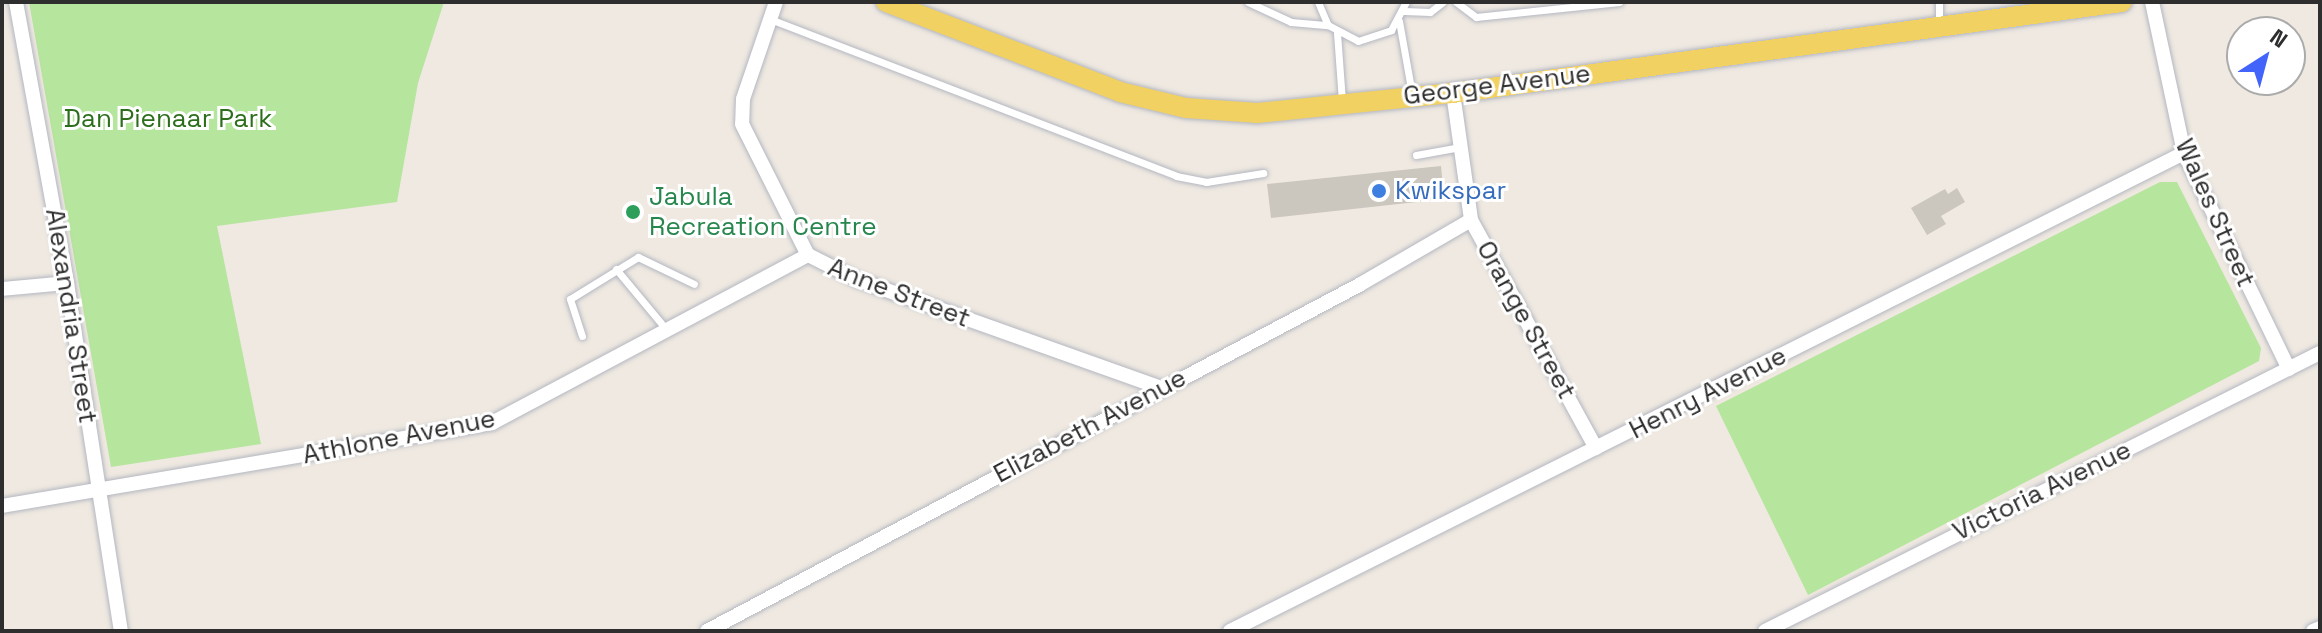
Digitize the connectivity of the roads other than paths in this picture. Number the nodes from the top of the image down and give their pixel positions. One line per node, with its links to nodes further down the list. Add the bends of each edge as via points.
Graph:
1 (776, 2): 14 (street, Anne Street)
2 (886, 2): 21 (main road, George Avenue, via 1060,72 1156,102 1258,113)
3 (1248, 2): 16 (lane, via 1291,22)
4 (1318, 2): 16 (lane)
5 (1406, 2): 13 (lane)
6 (1443, 2): 13 (lane, via 1430,12)
7 (1456, 2): 11 (lane, via 1476,17)
8 (1939, 2): 17 (lane)
9 (2122, 2): 17 (main road, George Avenue)
10 (2152, 2): 23 (street, Wales Street)
11 (1614, 3)
12 (12, 6): 29 (street, Alexandria Street)
13 (1404, 11): 15 (lane)
14 (770, 19): 25 (lane, via 1176,176 1206,182); 27 (street, Anne Street, via 743,99 742,124)
15 (1399, 21): 18 (lane, via 1370,40); 20 (lane)
16 (1328, 25): 18 (lane)
17 (1939, 26): 19 (main road, George Avenue)
18 (1337, 33): 21 (lane)
19 (1453, 93): 20 (main road, George Avenue); 22 (street, Orange Street)
20 (1412, 96): 21 (main road, George Avenue)
21 (1342, 103)
22 (1460, 147): 24 (lane); 26 (street, Orange Street)
23 (2184, 153): 35 (street, Wales Street); 37 (street, Henry Avenue)
24 (1416, 155)
25 (1263, 173)
26 (1471, 220): 36 (street, Elizabeth Avenue); 37 (street, Orange Street)
27 (808, 255): 32 (street, Athlone Avenue); 36 (street, Anne Street, via 848,277)
28 (616, 269): 30 (lane, via 646,258); 32 (lane); 33 (lane, via 570,299)
29 (67, 283): 31 (street); 38 (street, Alexandria Street)
30 (694, 284)
31 (2, 289)
32 (668, 331): 38 (street, Athlone Avenue, via 492,423)
33 (582, 336)
34 (2320, 353): 35 (street, Victoria Avenue)
35 (2289, 369): 44 (street, Victoria Avenue)
36 (1161, 388): 42 (street, Elizabeth Avenue)
37 (1596, 448): 43 (street, Henry Avenue)
38 (98, 491): 39 (street, Athlone Avenue); 41 (street, Alexandria Street)
39 (2, 506)
40 (2320, 628): 45 (street)
41 (121, 631)
42 (707, 631)
43 (1230, 631)
44 (1765, 631)
45 (2313, 631)

